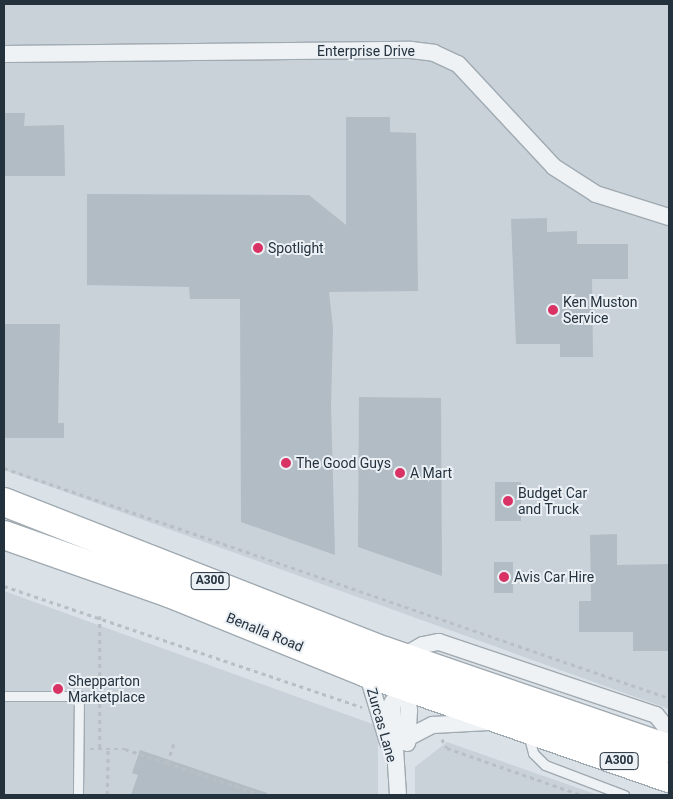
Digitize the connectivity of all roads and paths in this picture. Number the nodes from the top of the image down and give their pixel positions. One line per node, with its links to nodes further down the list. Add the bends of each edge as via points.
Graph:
1 (4, 54): 2 (street, Enterprise Drive, via 411,50 434,53 458,64 554,167 596,194)
2 (669, 217)
3 (4, 468): 12 (path)
4 (4, 502): 8 (highway, Benalla Road / A300)
5 (4, 535): 9 (highway, Benalla Road / A300, via 161,590)
6 (4, 586): 7 (path)
7 (100, 616): 13 (path, via 363,708); 19 (path, via 99,749)
8 (409, 660): 10 (highway); 16 (street, via 423,645 439,642 656,715); 20 (highway, Benalla Road / A300)
9 (367, 673): 10 (highway, Benalla Road / A300); 13 (street, Zurcas Lane)
10 (404, 686): 15 (highway, Benalla Road / A300); 17 (street, Zurcas Lane); 22 (street, Zurcas Lane, via 392,703)
11 (4, 696): 24 (lane, via 79,696)
12 (669, 698)
13 (376, 702): 22 (street, Zurcas Lane)
14 (436, 725): 15 (street, Zurcas Lane); 17 (street, Zurcas Lane, via 418,729); 28 (path, via 447,748)
15 (517, 725): 23 (highway, Benalla Road / A300); 29 (lane, via 533,753 545,765)
16 (669, 731)
17 (409, 737): 22 (street, Zurcas Lane)
18 (174, 743): 21 (path)
19 (108, 749): 21 (path, via 125,749); 25 (path)
20 (669, 749)
21 (167, 763): 26 (path)
22 (398, 778): 27 (street, Zurcas Lane)
23 (669, 778)
24 (78, 795)
25 (107, 795)
26 (262, 795)
27 (398, 795)
28 (582, 795)
29 (624, 795)

